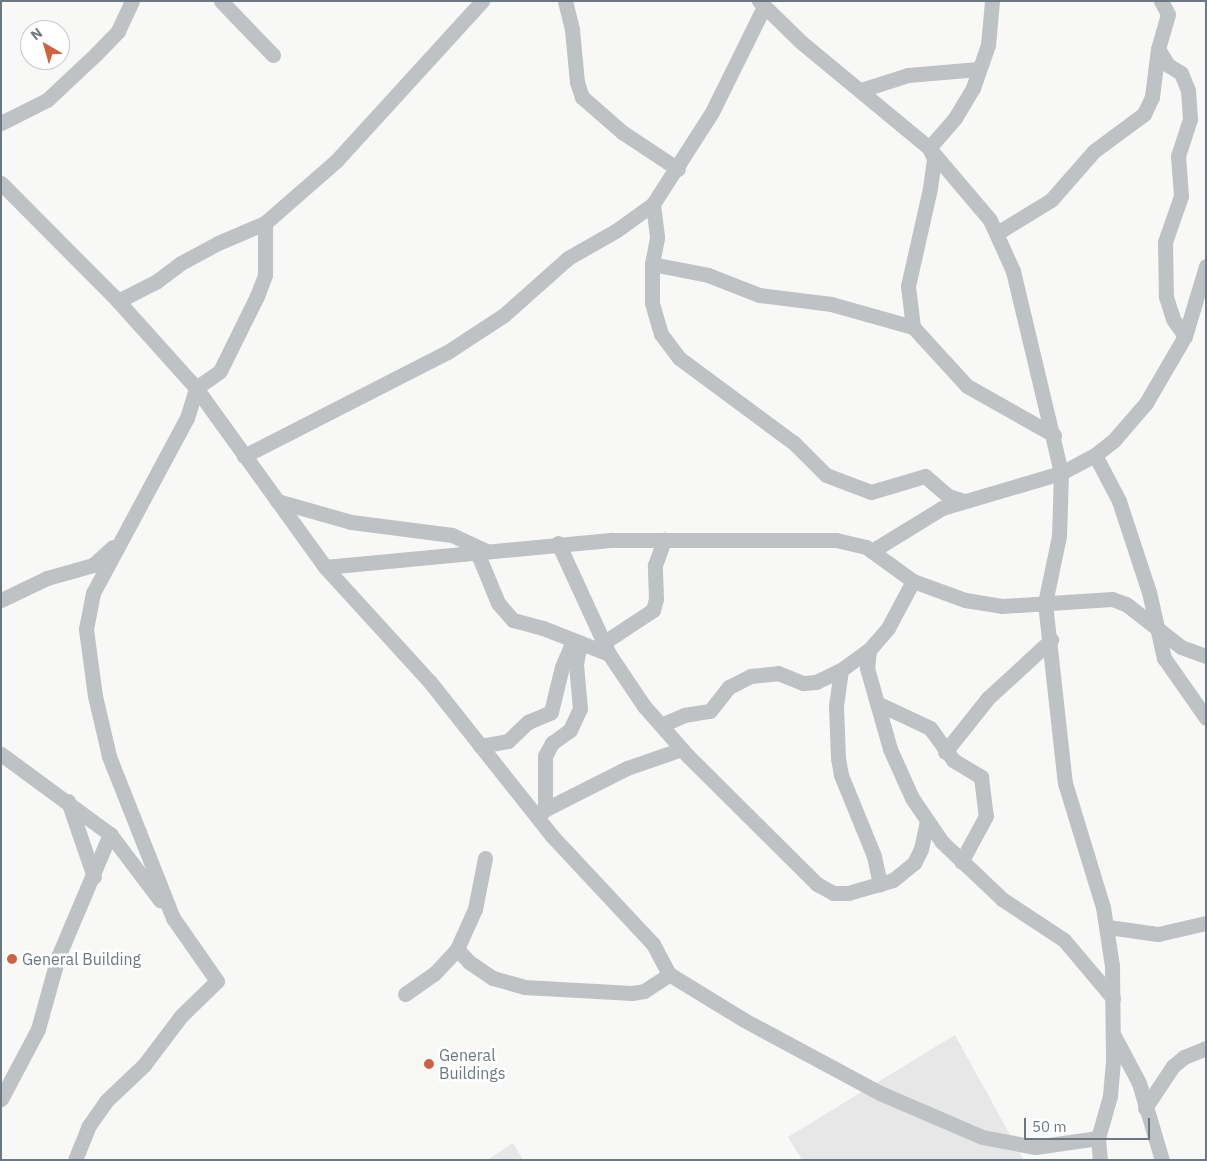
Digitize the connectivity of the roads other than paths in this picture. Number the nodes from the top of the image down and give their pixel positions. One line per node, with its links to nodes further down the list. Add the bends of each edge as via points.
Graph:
1 (132, 1): 12 (street, via 118,31 89,61 47,100)
2 (221, 1): 9 (street)
3 (482, 1): 17 (street, via 336,161)
4 (565, 1): 14 (street, via 582,97 622,132)
5 (992, 1): 10 (street, via 988,45)
6 (1161, 1): 8 (street, via 1168,14)
7 (761, 4): 11 (street); 14 (street, via 712,112)
8 (1158, 49): 18 (street, via 1152,97 1144,114 1094,151 1051,200); 23 (street, via 1168,65 1182,73 1188,90 1190,119 1178,156 1181,196 1165,242 1166,296 1173,319)
9 (273, 55)
10 (979, 69): 11 (street, via 908,74); 13 (street, via 961,109)
11 (861, 90): 13 (street)
12 (1, 123)
13 (929, 148): 18 (street, via 970,194); 22 (street, via 934,158 930,188 908,286)
14 (678, 169): 16 (street)
15 (1, 183): 21 (street)
16 (653, 204): 19 (street, via 657,238); 27 (street, via 568,258 504,315 450,351)
17 (265, 223): 21 (street, via 218,243); 24 (street, via 265,275 220,372)
18 (997, 233): 25 (street, via 1023,306)
19 (652, 264): 22 (street, via 708,275 759,295 831,304); 29 (street, via 652,303 668,346 724,393 794,443 819,469 851,486 871,492 925,476 948,496)
20 (1206, 266): 23 (street)
21 (118, 301): 24 (street)
22 (913, 327): 25 (street, via 967,386)
23 (1185, 336): 26 (street, via 1146,403 1114,440)
24 (196, 388): 27 (street); 32 (street, via 187,418)
25 (1054, 435): 28 (street)
26 (1095, 455): 28 (street); 40 (street, via 1119,501 1149,592)
27 (244, 456): 30 (street)
28 (1061, 473): 29 (street); 39 (street, via 1059,536)
29 (961, 500): 35 (street, via 927,515)
30 (277, 501): 34 (street, via 351,522 452,535); 36 (street)
31 (664, 540): 33 (street); 35 (street, via 836,540 857,543); 43 (street, via 655,565 656,599 653,610)
32 (120, 541): 38 (street, via 93,565 47,578); 62 (street, via 87,613 86,629 95,696 108,756)
33 (558, 543): 34 (street); 43 (street)
34 (482, 551): 36 (street); 42 (street, via 498,603 513,620)
35 (872, 552): 37 (street)
36 (325, 567): 50 (street, via 430,682)
37 (913, 580): 39 (street, via 965,600 1002,606); 44 (street, via 896,617)
38 (1, 600)
39 (1045, 603): 40 (street, via 1112,599 1126,604); 41 (street)
40 (1155, 630): 45 (street, via 1181,647); 48 (street, via 1164,658)
41 (1051, 640): 52 (street, via 988,698); 64 (street, via 1065,783)
42 (576, 642): 43 (street); 50 (street, via 562,667 551,712 528,722 508,741); 55 (street, via 580,709 570,730 552,743 545,756)
43 (606, 648): 49 (street)
44 (869, 650): 46 (street); 47 (street, via 867,668)
45 (1206, 656)
46 (841, 670): 49 (street, via 816,682 804,682 778,673 751,676 729,687 710,711 684,714); 61 (street, via 836,706 841,775 874,856)
47 (879, 704): 52 (street, via 930,728); 56 (street, via 899,772)
48 (1206, 718)
49 (661, 725): 51 (street)
50 (480, 746): 55 (street)
51 (682, 750): 55 (street, via 627,768); 61 (street, via 817,884 833,893 848,894)
52 (945, 752): 59 (street, via 973,770 984,785 986,816)
53 (1, 754): 54 (street)
54 (68, 801): 57 (street); 60 (street)
55 (541, 812): 73 (street, via 552,836 653,944 669,974 736,1016 880,1093 982,1137 1035,1147)
56 (927, 822): 59 (street); 61 (street, via 921,850 914,863 903,874)
57 (110, 834): 60 (street); 62 (street)
58 (485, 858): 65 (street, via 475,909)
59 (961, 862): 68 (street, via 1016,910 1064,940)
60 (94, 877): 71 (street, via 58,957 38,1028)
61 (880, 884)
62 (173, 918): 74 (street, via 217,981 181,1016 144,1065 106,1101 88,1127)
63 (1206, 923): 64 (street, via 1158,934)
64 (1108, 927): 68 (street)
65 (457, 949): 66 (street, via 468,962 493,978 524,986 632,993 644,991); 67 (street, via 434,974)
66 (666, 976)
67 (405, 994)
68 (1113, 998): 69 (street)
69 (1111, 1032): 72 (street, via 1133,1068); 73 (street, via 1110,1096)
70 (1206, 1048): 72 (street, via 1184,1057 1173,1066)
71 (1, 1099)
72 (1145, 1108): 76 (street)
73 (1098, 1138): 75 (street)
74 (75, 1160)
75 (1100, 1160)
76 (1162, 1160)

